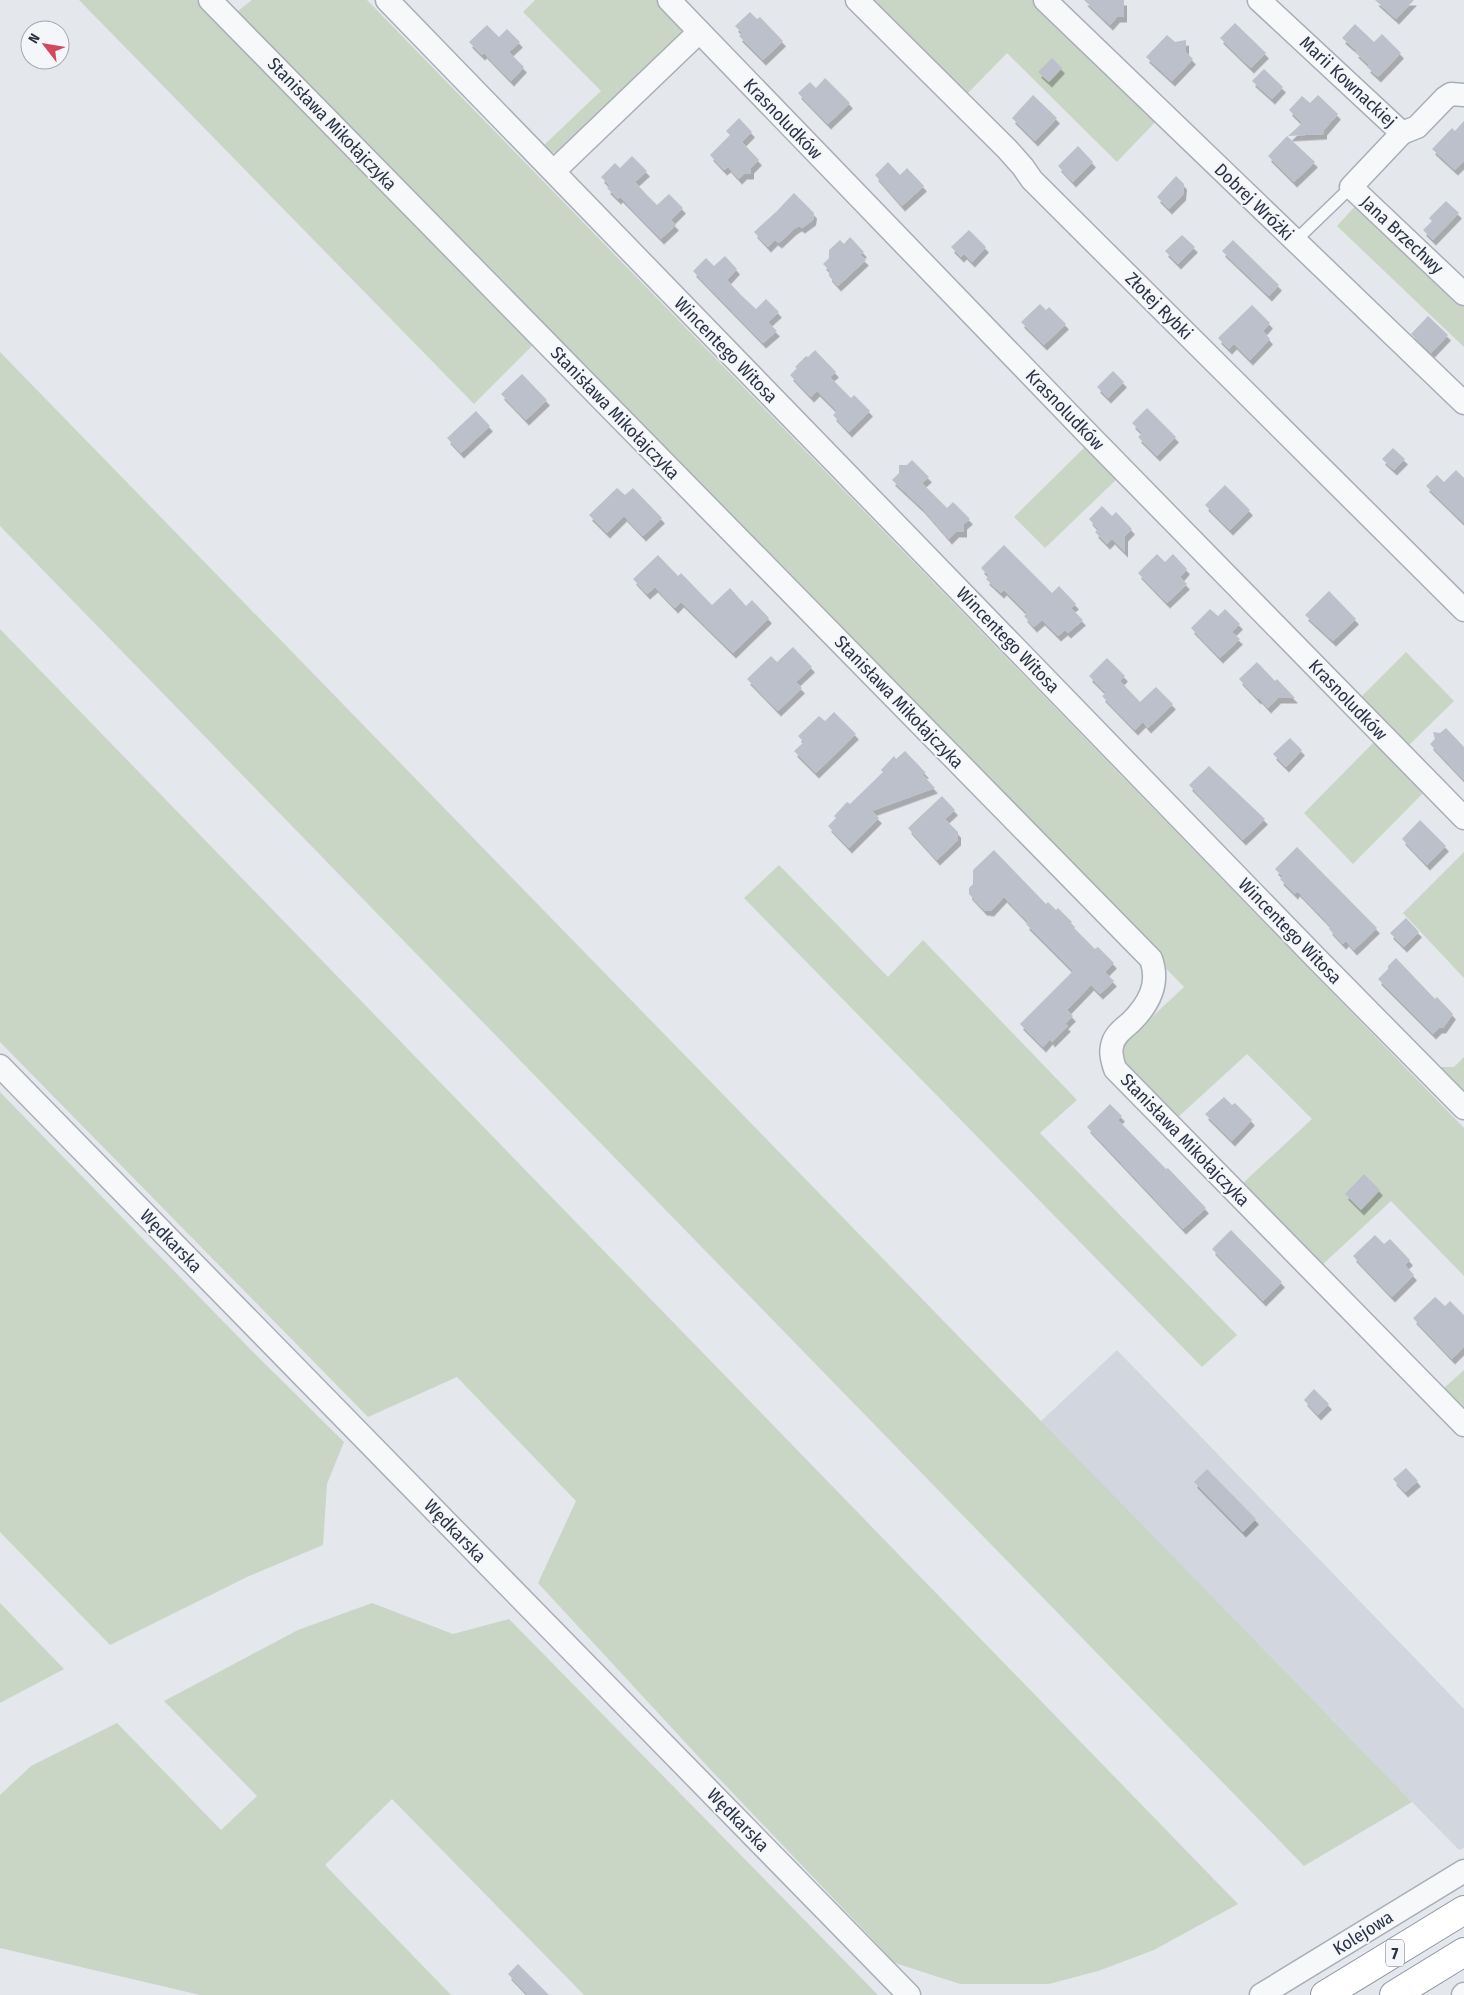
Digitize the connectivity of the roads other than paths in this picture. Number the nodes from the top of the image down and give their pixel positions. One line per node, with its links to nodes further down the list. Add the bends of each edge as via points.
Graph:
1 (210, 0): 19 (street, Stanisława Mikołajczyka, via 1151,959 1155,971 1152,993 1133,1020 1114,1039 1112,1059 1115,1069)
2 (386, 0): 10 (street, Wincentego Witosa)
3 (668, 0): 7 (street, Krasnoludków)
4 (857, 0): 15 (street, Złotej Rybki, via 1007,149 1032,180)
5 (1045, 0): 12 (street, Dobrej Wróżki)
6 (1259, 0): 9 (street, Marii Kownackiej)
7 (699, 32): 10 (street); 16 (street, Krasnoludków)
8 (1464, 95): 9 (street, Marii Kownackiej, via 1451,94 1417,127)
9 (1402, 133): 11 (street, Jana Brzechwy)
10 (554, 171): 18 (street, Wincentego Witosa)
11 (1351, 187): 12 (lane); 13 (street, Jana Brzechwy)
12 (1296, 241): 14 (street, Dobrej Wróżki)
13 (1464, 294)
14 (1464, 403)
15 (1464, 610)
16 (1464, 818)
17 (0, 1066): 23 (street, Wędkarska)
18 (1464, 1108)
19 (1464, 1425)
20 (1464, 1871): 24 (street, Kolejowa)
21 (1464, 1910): 25 (highway, Kolejowa / 7)
22 (1464, 1952): 26 (highway, 7)
23 (909, 1995)
24 (1261, 1995)
25 (1325, 1995)
26 (1394, 1995)

